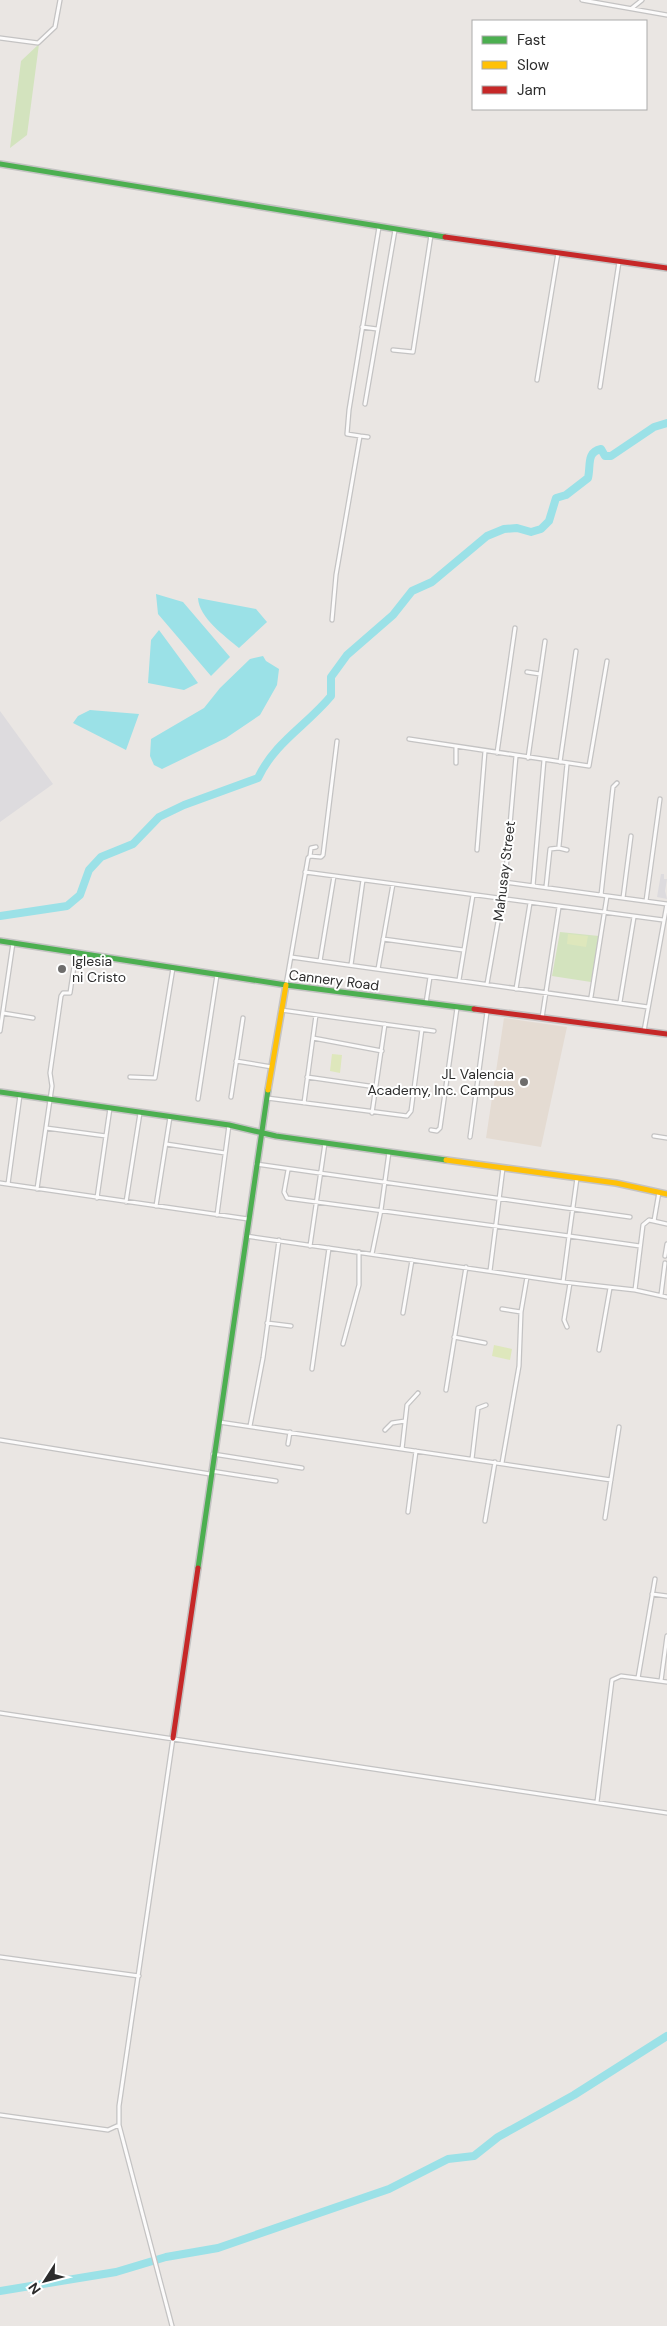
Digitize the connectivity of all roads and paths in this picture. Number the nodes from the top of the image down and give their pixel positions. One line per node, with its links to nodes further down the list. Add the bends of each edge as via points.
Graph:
1 (60, 0): 7 (street, via 55,27 38,43)
2 (582, 0): 4 (street)
3 (642, 0): 4 (street)
4 (632, 8): 6 (street)
5 (667, 10): 6 (street)
6 (667, 14)
7 (0, 38)
8 (0, 164): 9 (street)
9 (379, 227): 10 (street); 15 (street)
10 (395, 230): 11 (street); 16 (street)
11 (431, 235): 12 (street); 17 (street, via 413,352)
12 (559, 252): 13 (street); 18 (street)
13 (619, 262): 14 (street); 19 (street)
14 (667, 268)
15 (362, 327): 16 (street); 21 (street, via 347,434)
16 (377, 329): 20 (street)
17 (393, 350)
18 (537, 380)
19 (600, 387)
20 (365, 404)
21 (360, 436): 22 (street); 23 (street, via 336,575)
22 (368, 437)
23 (332, 620)
24 (516, 628): 34 (street)
25 (544, 641): 29 (street)
26 (576, 651): 38 (street)
27 (607, 662): 40 (street, via 590,765)
28 (527, 672): 29 (street)
29 (540, 674): 36 (street)
30 (409, 739): 32 (street)
31 (337, 741): 48 (street, via 323,855)
32 (456, 746): 33 (street); 39 (street)
33 (485, 751): 34 (street); 46 (street)
34 (497, 753): 35 (street)
35 (516, 756): 36 (street); 52 (street, Mahusay Street)
36 (528, 758): 37 (street)
37 (544, 760): 38 (street); 54 (street)
38 (560, 762): 40 (street)
39 (456, 763)
40 (567, 764): 45 (street)
41 (617, 783): 57 (street, via 613,789)
42 (660, 799): 61 (street)
43 (632, 836): 59 (street)
44 (316, 847): 48 (street, via 311,848)
45 (559, 848): 47 (street); 55 (street, via 550,849)
46 (477, 850)
47 (567, 850)
48 (310, 856): 49 (street)
49 (305, 872): 50 (street); 73 (street)
50 (334, 876): 51 (street); 74 (street)
51 (363, 880): 53 (street); 75 (street)
52 (505, 882): 54 (street); 60 (street, Mahusay Street)
53 (393, 884): 56 (street); 68 (street)
54 (533, 886): 55 (street)
55 (546, 887): 57 (street)
56 (473, 895): 60 (street); 71 (street)
57 (601, 896): 58 (street)
58 (607, 896): 59 (street); 65 (street)
59 (623, 898): 61 (street)
60 (502, 899): 62 (street); 81 (street, Mahusay Street)
61 (646, 902): 63 (street)
62 (530, 903): 64 (street); 83 (street)
63 (667, 904): 67 (street)
64 (559, 907): 65 (street); 84 (street)
65 (605, 912): 66 (street); 85 (street)
66 (634, 917): 67 (street); 86 (street)
67 (664, 920): 88 (street)
68 (383, 939): 71 (street); 77 (street)
69 (0, 942): 70 (street, Cannery Road)
70 (12, 943): 72 (street, Cannery Road); 92 (street)
71 (463, 950): 80 (street)
72 (76, 953): 76 (street, Cannery Road); 114 (street, via 70,993 62,996 50,1073)
73 (291, 957): 74 (street); 82 (street)
74 (320, 961): 75 (street)
75 (350, 965): 77 (street)
76 (173, 968): 78 (street, Cannery Road); 107 (street, via 155,1078)
77 (378, 969): 79 (street)
78 (217, 975): 82 (street, Cannery Road); 115 (street)
79 (430, 977): 80 (street); 87 (street)
80 (459, 980): 81 (street)
81 (487, 984): 83 (street)
82 (286, 985): 87 (street, Cannery Road); 90 (street)
83 (516, 989): 84 (street)
84 (545, 993): 85 (street); 96 (street)
85 (591, 997): 86 (street)
86 (620, 1002): 88 (street)
87 (426, 1003): 89 (street, Cannery Road)
88 (648, 1007): 101 (street)
89 (457, 1008): 91 (street, Cannery Road); 123 (street, via 440,1128)
90 (281, 1010): 93 (street); 106 (street)
91 (487, 1012): 96 (street, Cannery Road); 126 (street)
92 (2, 1013): 94 (street); 99 (street)
93 (316, 1015): 97 (street); 103 (street)
94 (33, 1018)
95 (243, 1018): 105 (street)
96 (542, 1018): 101 (street, Cannery Road)
97 (385, 1024): 98 (street); 104 (street)
98 (422, 1030): 100 (street); 119 (street, via 410,1114 405,1117)
99 (0, 1031)
100 (434, 1031)
101 (644, 1031): 102 (street, Cannery Road)
102 (667, 1034)
103 (312, 1038): 104 (street); 108 (street)
104 (382, 1050): 109 (street)
105 (236, 1061): 106 (street); 112 (street)
106 (272, 1067): 113 (street)
107 (130, 1077)
108 (307, 1077): 109 (street); 116 (street)
109 (376, 1087): 119 (street)
110 (0, 1092): 111 (street)
111 (20, 1095): 114 (street); 140 (street)
112 (231, 1097)
113 (267, 1098): 116 (street); 124 (street)
114 (50, 1099): 117 (street); 122 (street)
115 (198, 1099)
116 (304, 1103): 119 (street)
117 (110, 1108): 118 (street); 125 (street)
118 (140, 1113): 120 (street); 147 (street)
119 (372, 1113)
120 (170, 1117): 121 (street); 130 (street)
121 (229, 1125): 124 (street); 132 (street)
122 (46, 1128): 125 (street); 141 (street)
123 (431, 1130)
124 (261, 1132): 129 (street); 133 (street)
125 (106, 1136): 144 (street)
126 (470, 1136)
127 (654, 1136): 128 (street)
128 (667, 1138)
129 (325, 1143): 131 (street); 136 (street)
130 (166, 1144): 132 (street); 148 (street)
131 (389, 1152): 134 (street); 138 (street)
132 (225, 1154): 151 (street)
133 (256, 1164): 135 (street); 153 (street)
134 (503, 1168): 137 (street); 145 (street)
135 (288, 1170): 136 (street); 146 (street, via 285,1197)
136 (320, 1172): 138 (street); 146 (street)
137 (577, 1178): 142 (street); 149 (street)
138 (384, 1182): 145 (street); 150 (street)
139 (0, 1183): 140 (street)
140 (8, 1184): 141 (street)
141 (37, 1189): 144 (street)
142 (659, 1192): 143 (street); 154 (street)
143 (667, 1194)
144 (97, 1198): 147 (street)
145 (498, 1198): 149 (street); 156 (street)
146 (316, 1201): 150 (street); 161 (street)
147 (126, 1202): 148 (street)
148 (156, 1206): 151 (street)
149 (573, 1209): 152 (street); 158 (street)
150 (381, 1210): 156 (street); 165 (street)
151 (217, 1215): 153 (street)
152 (630, 1217)
153 (248, 1219): 157 (street)
154 (654, 1221): 155 (street); 162 (street, via 649,1220 644,1225)
155 (667, 1224)
156 (494, 1226): 158 (street); 170 (street)
157 (246, 1236): 159 (street); 193 (street)
158 (569, 1236): 162 (street); 172 (street)
159 (279, 1240): 161 (street); 181 (street)
160 (667, 1244): 166 (street)
161 (310, 1246): 163 (street)
162 (640, 1246): 175 (street)
163 (329, 1248): 164 (street); 188 (street)
164 (359, 1252): 165 (street); 186 (street, via 359,1285)
165 (372, 1254): 167 (street)
166 (665, 1256)
167 (412, 1260): 169 (street); 180 (street)
168 (665, 1262): 176 (street)
169 (466, 1267): 170 (street); 184 (street)
170 (490, 1271): 171 (street)
171 (527, 1277): 172 (street); 179 (street)
172 (564, 1282): 173 (street)
173 (570, 1283): 174 (street); 183 (street, via 564,1320)
174 (610, 1288): 175 (street); 187 (street)
175 (635, 1290): 176 (street)
176 (661, 1296): 177 (street)
177 (667, 1297)
178 (502, 1310): 179 (street)
179 (521, 1312): 205 (street, via 519,1366)
180 (403, 1313)
181 (267, 1323): 182 (street); 194 (street)
182 (291, 1326)
183 (567, 1327)
184 (454, 1337): 185 (street); 189 (street)
185 (485, 1343)
186 (344, 1344)
187 (600, 1350)
188 (312, 1368)
189 (446, 1390)
190 (418, 1393): 192 (street, via 407,1404)
191 (486, 1405): 203 (street, via 478,1408)
192 (405, 1421): 196 (street, via 392,1423); 200 (street)
193 (218, 1422): 194 (street); 202 (street)
194 (250, 1426): 197 (street)
195 (619, 1427): 208 (street)
196 (385, 1430)
197 (290, 1432): 199 (street); 200 (street)
198 (0, 1440): 207 (street)
199 (288, 1444)
200 (402, 1449): 201 (street)
201 (416, 1451): 203 (street); 210 (street)
202 (213, 1454): 206 (street); 207 (street)
203 (472, 1459): 204 (street)
204 (495, 1462): 205 (street); 212 (street)
205 (502, 1463): 208 (street)
206 (302, 1468)
207 (211, 1472): 209 (street); 221 (street)
208 (611, 1480): 211 (street)
209 (276, 1481)
210 (408, 1512)
211 (605, 1518)
212 (485, 1521)
213 (655, 1579): 214 (street)
214 (652, 1594): 215 (street); 217 (street)
215 (667, 1596)
216 (667, 1636): 218 (street)
217 (638, 1678): 218 (street); 222 (street, via 617,1676 610,1685)
218 (661, 1681): 219 (street)
219 (667, 1682)
220 (0, 1713): 221 (street)
221 (173, 1738): 222 (street); 225 (street)
222 (597, 1802): 223 (street)
223 (667, 1813)
224 (0, 1957): 225 (street)
225 (139, 1976): 227 (street, via 119,2106)
226 (0, 2115): 227 (street, via 108,2130)
227 (119, 2125): 228 (street)
228 (172, 2326)

